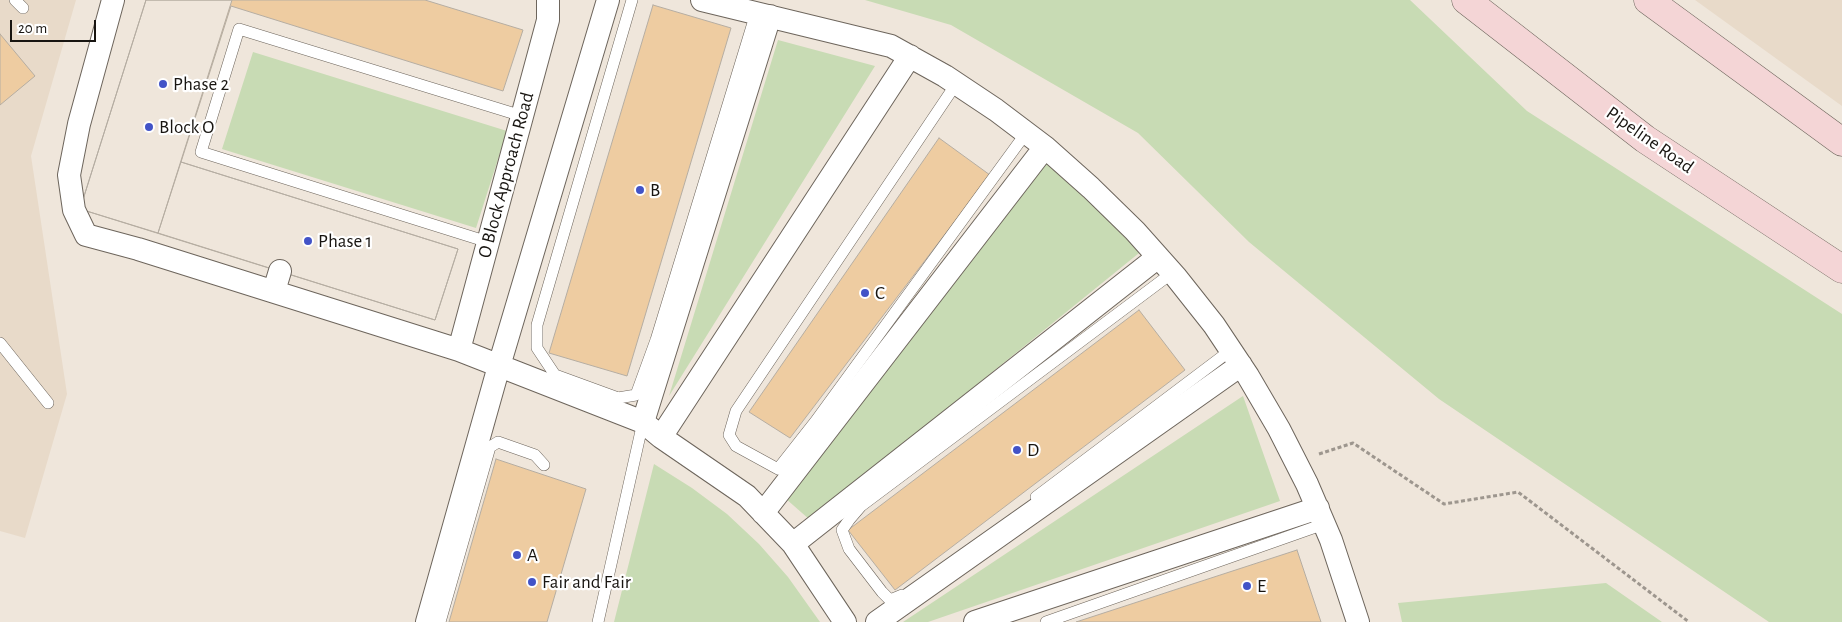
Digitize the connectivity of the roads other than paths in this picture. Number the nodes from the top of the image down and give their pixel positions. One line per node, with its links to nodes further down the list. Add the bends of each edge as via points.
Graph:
1 (113, 0): 19 (street, via 79,124 69,175 74,210 86,235 277,281)
2 (548, 0): 11 (street, O Block Approach Road, via 548,20)
3 (608, 0): 21 (street)
4 (632, 0): 8 (lane, via 537,325 537,348 555,375 618,398 636,395)
5 (702, 0): 8 (street)
6 (1466, 0): 17 (main road, Pipeline Road, via 1645,139)
7 (1648, 0): 13 (main road)
8 (763, 15): 9 (street, via 891,46); 23 (street)
9 (910, 56): 10 (street); 24 (street)
10 (956, 84): 12 (street); 12 (lane, via 736,411 729,435 736,446 778,469)
11 (522, 116): 15 (street, O Block Approach Road); 15 (lane, via 240,29 201,152)
12 (1026, 133): 14 (street)
13 (1842, 142)
14 (1045, 147): 16 (street, via 1091,188); 26 (street)
15 (488, 242): 19 (street, O Block Approach Road)
16 (1165, 265): 20 (street); 20 (lane, via 861,506 842,530 849,549 876,585 890,600 907,593); 28 (street)
17 (1842, 269)
18 (0, 343): 22 (lane)
19 (459, 350): 21 (street)
20 (1236, 358): 27 (street, via 1296,462); 33 (street)
21 (499, 366): 23 (street); 29 (street)
22 (48, 403)
23 (643, 422): 24 (street); 31 (lane)
24 (661, 437): 26 (street, via 747,496)
25 (544, 466): 30 (lane, via 535,456 498,442 490,447)
26 (763, 513): 28 (street)
27 (1321, 516): 34 (street); 35 (lane); 36 (street)
28 (793, 544): 32 (street)
29 (427, 622)
30 (440, 622)
31 (598, 622)
32 (845, 622)
33 (877, 622)
34 (975, 622)
35 (1046, 622)
36 (1358, 622)

